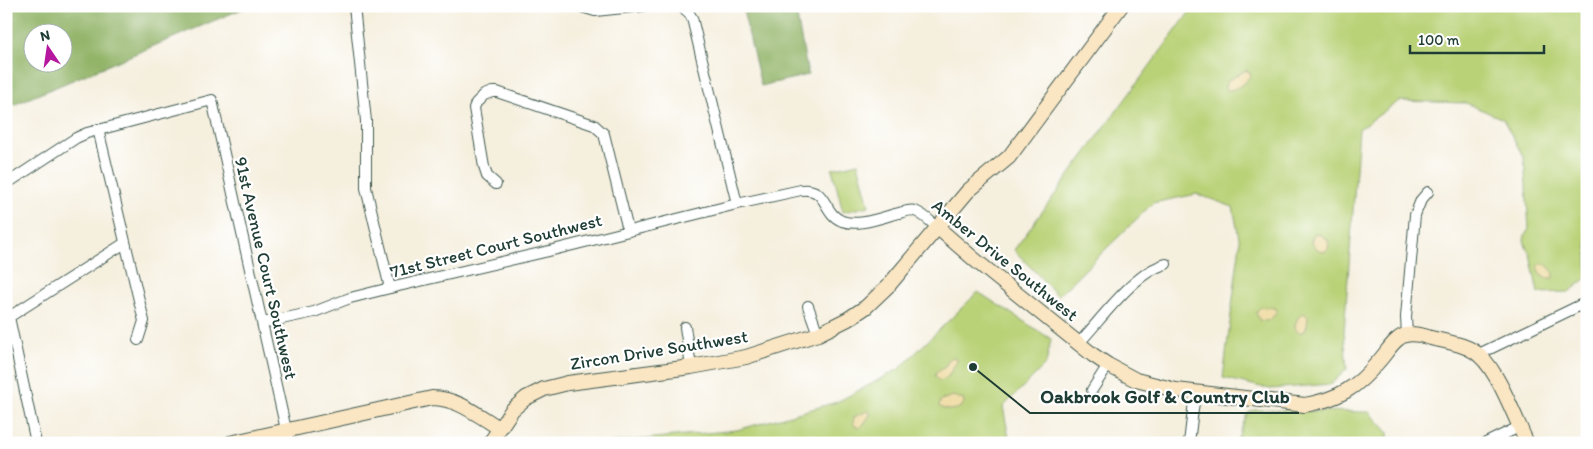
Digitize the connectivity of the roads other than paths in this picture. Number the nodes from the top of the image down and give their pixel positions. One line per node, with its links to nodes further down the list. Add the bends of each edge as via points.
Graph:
1 (354, 6): 15 (street, via 366,121 366,188)
2 (578, 6): 3 (street, via 595,12)
3 (643, 6)
4 (1122, 6): 11 (street, Zircon Drive Southwest, via 1010,157 968,191)
5 (682, 7): 10 (street, via 692,18)
6 (98, 129): 7 (street, via 76,138); 13 (street); 18 (street, 91st Avenue Court Southwest, via 212,100)
7 (6, 184)
8 (496, 184): 12 (street, via 484,168 474,108 486,93 498,92 601,130)
9 (1428, 192): 21 (street, via 1415,215)
10 (737, 204): 11 (street, Amber Drive Southwest, via 807,190 819,194 835,217 848,223 911,210); 12 (street, 71st Street Court Southwest)
11 (937, 227): 20 (street, Zircon Drive Southwest, via 889,285 866,307); 23 (street, Amber Drive Southwest)
12 (628, 230): 15 (street, 71st Street Court Southwest)
13 (125, 243): 22 (street, via 144,321); 32 (street, via 9,317)
14 (1166, 264): 23 (street, via 1132,285)
15 (390, 288): 18 (street, 71st Street Court Southwest, via 350,298 314,312)
16 (1587, 302): 24 (street)
17 (808, 306): 20 (street)
18 (263, 323): 31 (street, 91st Avenue Court Southwest)
19 (685, 327): 26 (street)
20 (818, 334): 26 (street, Zircon Drive Southwest, via 746,357)
21 (1407, 334): 24 (street, via 1422,335); 28 (street, Amber Drive Southwest, via 1398,338 1356,386 1324,402 1305,405)
22 (138, 340)
23 (1078, 344): 25 (street, Amber Drive Southwest)
24 (1480, 354): 29 (street, via 1494,374)
25 (1108, 365): 27 (street); 28 (street, Amber Drive Southwest, via 1136,380)
26 (691, 367): 30 (street, Zircon Drive Southwest, via 558,384 526,398)
27 (1092, 390)
28 (1195, 393): 35 (street)
29 (1519, 427): 36 (street); 37 (street)
30 (499, 428): 31 (street, via 457,403 432,398); 34 (street, Zircon Drive Southwest)
31 (287, 436): 33 (street)
32 (36, 443)
33 (230, 443)
34 (490, 443)
35 (1189, 443)
36 (1486, 443)
37 (1526, 443)

